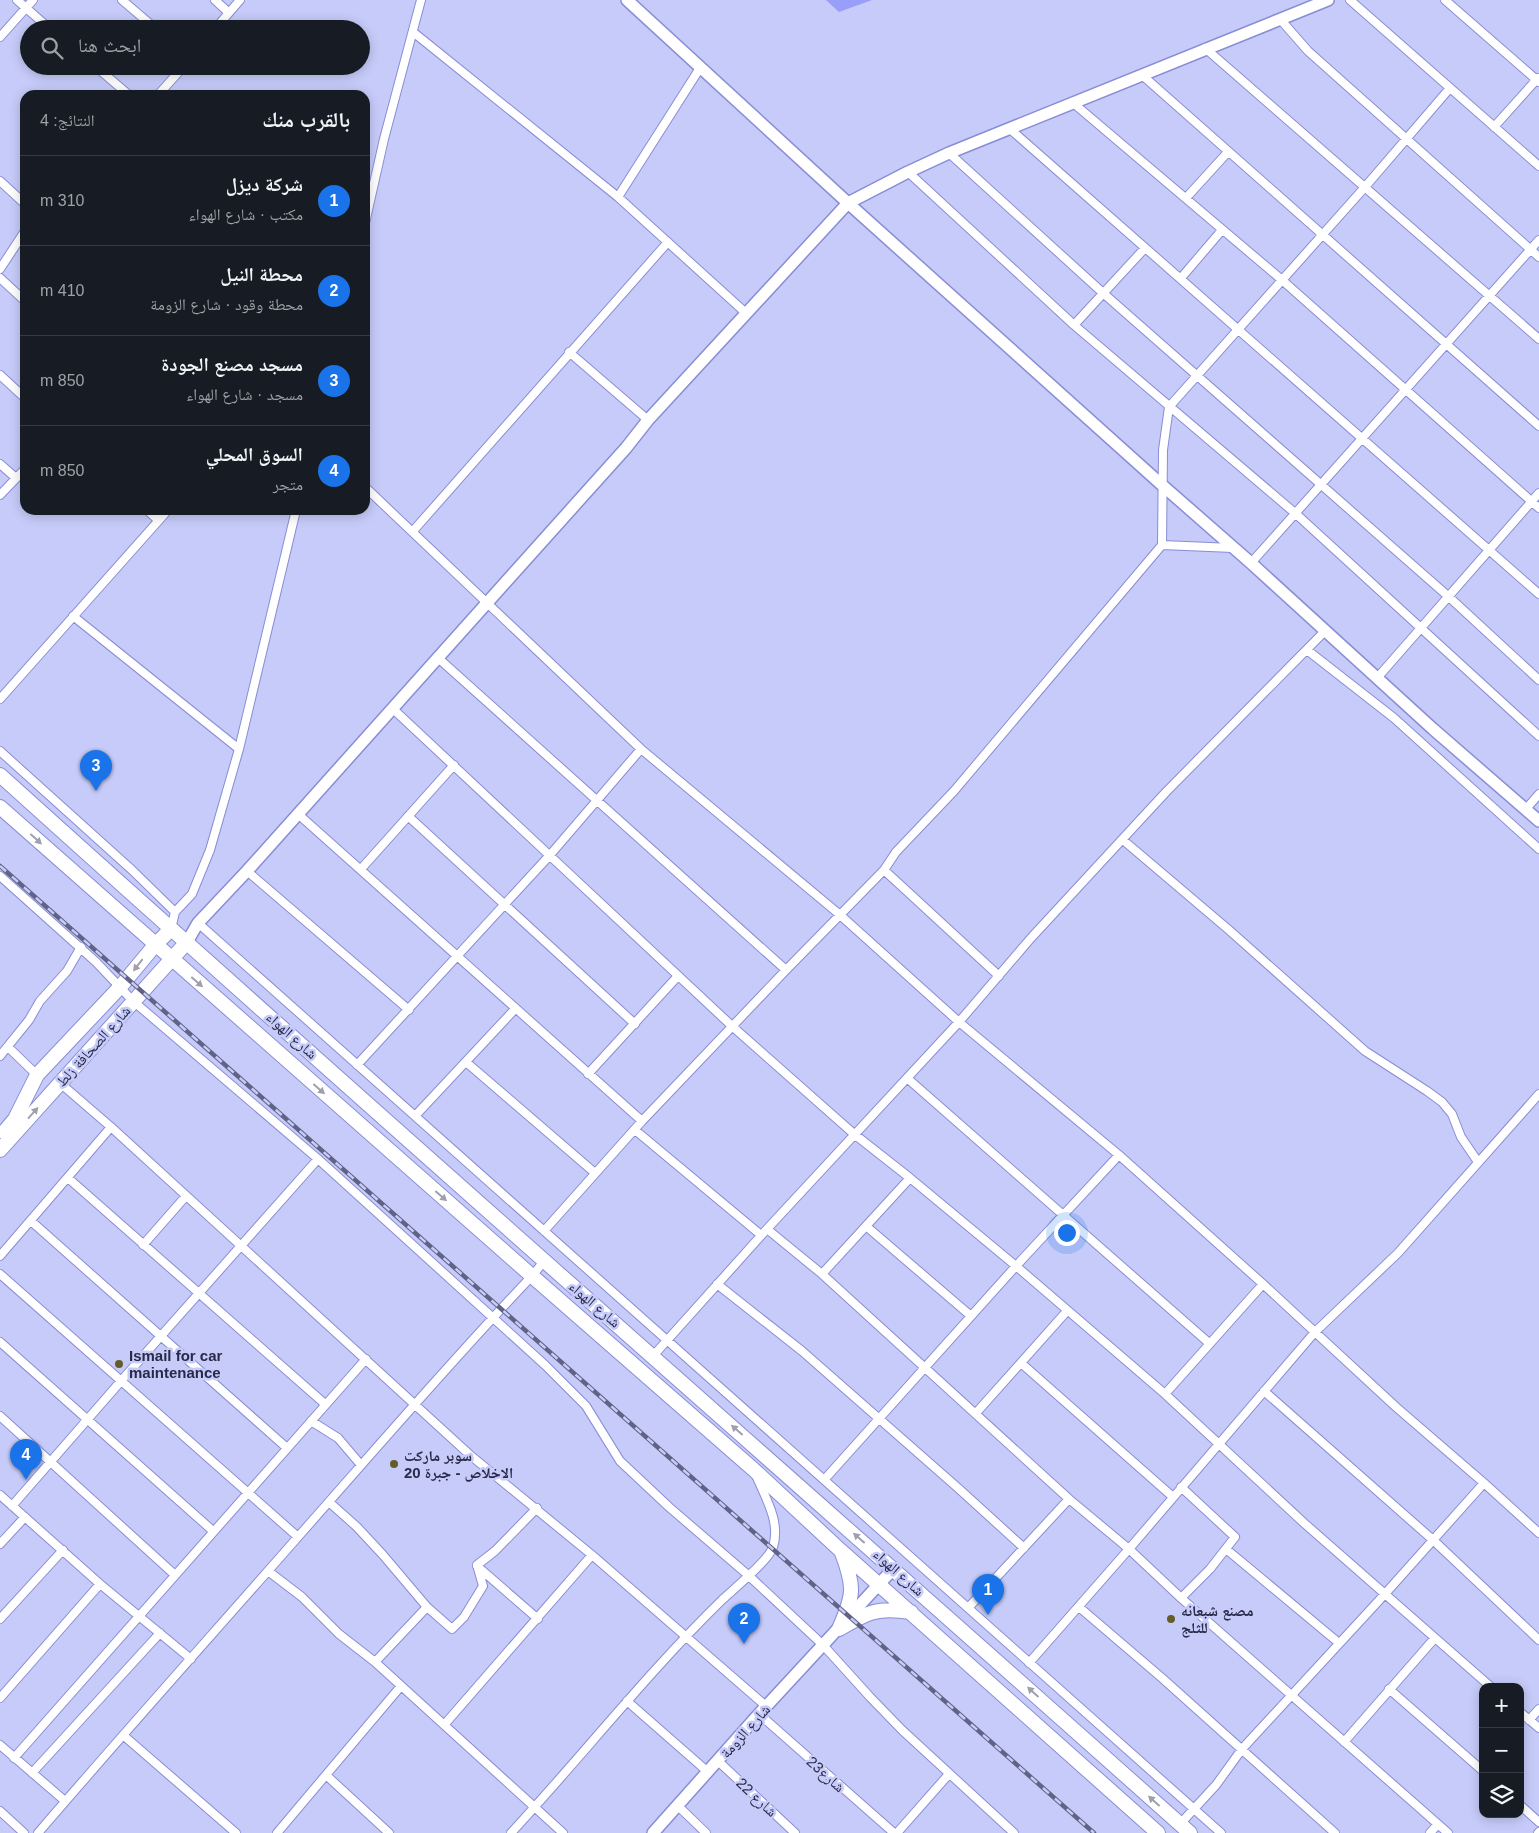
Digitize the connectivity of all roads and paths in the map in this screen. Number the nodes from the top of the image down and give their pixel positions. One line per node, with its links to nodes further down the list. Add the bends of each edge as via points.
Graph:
1 (17, 0): 11 (street)
2 (33, 0): 11 (street)
3 (122, 0): 15 (street)
4 (215, 0): 12 (street)
5 (240, 0): 12 (street)
6 (422, 0): 17 (street)
7 (627, 0): 20 (street)
8 (1328, 0): 13 (street)
9 (1350, 0): 25 (street)
10 (1445, 0): 24 (street)
11 (26, 8): 14 (street); 18 (street)
12 (228, 12): 16 (street)
13 (1280, 19): 19 (street); 31 (street, via 1308,51)
14 (40, 20)
15 (145, 20)
16 (222, 20)
17 (413, 32): 38 (street); 41 (street)
18 (0, 37)
19 (1205, 48): 23 (street); 37 (street)
20 (700, 68): 38 (street); 42 (street)
21 (106, 75): 26 (street)
22 (176, 75): 27 (street)
23 (1142, 75): 28 (street); 32 (street)
24 (1538, 80): 29 (street)
25 (1450, 88): 29 (street); 31 (street)
26 (123, 90)
27 (162, 90)
28 (1072, 102): 30 (street); 39 (street)
29 (1494, 127): 34 (street)
30 (1010, 129): 33 (street); 48 (street)
31 (1406, 140): 37 (street); 49 (street)
32 (1227, 153): 39 (street); 44 (street)
33 (949, 154): 35 (street); 55 (street)
34 (1539, 166)
35 (908, 172): 42 (street); 59 (street)
36 (0, 181): 40 (street)
37 (1365, 188): 44 (street); 57 (street)
38 (618, 197): 47 (street)
39 (1186, 198): 43 (street)
40 (20, 199)
41 (370, 201)
42 (848, 203): 58 (street); 76 (street)
43 (1222, 230): 53 (street); 54 (street)
44 (1322, 236): 54 (street); 62 (street)
45 (20, 238): 51 (street)
46 (1539, 240): 49 (street)
47 (668, 242): 58 (street); 63 (street)
48 (1145, 248): 53 (street); 55 (street)
49 (1530, 250): 50 (street); 57 (street)
50 (1539, 257)
51 (0, 268)
52 (0, 278): 56 (street)
53 (1181, 278): 60 (street)
54 (1282, 280): 60 (street); 66 (street)
55 (1103, 293): 59 (street); 65 (street)
56 (20, 296)
57 (1488, 296): 61 (street); 62 (street)
58 (747, 314): 69 (street)
59 (1074, 325): 68 (street)
60 (1239, 329): 65 (street); 71 (street)
61 (1539, 339)
62 (1446, 344): 66 (street); 70 (street)
63 (569, 352): 69 (street); 87 (street)
64 (0, 375): 67 (street)
65 (1198, 375): 68 (street); 75 (street)
66 (1406, 390): 71 (street); 80 (street)
67 (20, 393)
68 (1169, 407): 76 (street); 82 (street)
69 (648, 420): 94 (street)
70 (1539, 426)
71 (1361, 439): 75 (street); 90 (street)
72 (0, 464): 74 (street)
73 (20, 474): 74 (street)
74 (16, 478): 79 (street)
75 (1321, 484): 82 (street); 93 (street)
76 (1162, 485): 88 (street); 89 (street)
77 (370, 492): 87 (street)
78 (1539, 493): 80 (street)
79 (0, 495)
80 (1532, 501): 81 (street); 90 (street)
81 (1539, 508)
82 (1295, 514): 91 (street); 96 (street)
83 (152, 515): 86 (street)
84 (163, 515): 86 (street)
85 (295, 515): 105 (street)
86 (158, 520): 95 (street)
87 (413, 531): 94 (street)
88 (1162, 545): 89 (street); 121 (street, via 954,791 896,852)
89 (1234, 548): 91 (street)
90 (1489, 550): 92 (street); 93 (street)
91 (1251, 563): 97 (street)
92 (1539, 594)
93 (1449, 597): 96 (street); 101 (street)
94 (487, 603): 99 (street); 106 (street)
95 (73, 616): 102 (street); 105 (street)
96 (1421, 628): 100 (street); 104 (street)
97 (1326, 630): 98 (street); 100 (street)
98 (1306, 650): 117 (street); 118 (street, via 1394,718)
99 (437, 658): 103 (street); 111 (street)
100 (1378, 677): 113 (street)
101 (1539, 680)
102 (0, 699)
103 (392, 708): 108 (street); 114 (street)
104 (1539, 736)
105 (239, 749): 125 (street, via 210,850 192,894)
106 (641, 749): 111 (street); 126 (street)
107 (0, 751): 125 (street)
108 (454, 765): 115 (street); 119 (street)
109 (0, 775): 128 (highway, شارع الهواء)
110 (1539, 794): 113 (street)
111 (596, 801): 119 (street); 134 (street)
112 (0, 807): 130 (highway, شارع الهواء, one-way to 130)
113 (1526, 809): 116 (street)
114 (298, 814): 120 (street); 122 (street)
115 (408, 816): 120 (street); 124 (street)
116 (1539, 821)
117 (1123, 840): 136 (street); 162 (street, via 1365,1051 1442,1102)
118 (1539, 849)
119 (550, 855): 124 (street); 135 (street)
120 (361, 869): 132 (street)
121 (884, 870): 126 (street); 136 (street)
122 (247, 871): 127 (street); 140 (street)
123 (0, 876): 131 (street)
124 (505, 905): 132 (street); 142 (street)
125 (175, 912): 128 (street)
126 (839, 914): 134 (street); 141 (street)
127 (198, 923): 129 (street); 147 (street)
128 (171, 929): 129 (highway, شارع الهواء); 130 (highway, شارع الصحافة زلط)
129 (187, 942): 133 (highway, شارع الصحافة زلط); 176 (highway, شارع الهواء)
130 (155, 945): 133 (highway, شارع الهواء); 137 (highway, شارع الصحافة زلط, one-way to 137)
131 (81, 947): 137 (street); 144 (street, via 67,971 40,1001)
132 (457, 956): 139 (street); 140 (street)
133 (172, 959): 138 (highway, شارع الصحافة زلط); 180 (highway, شارع الهواء, one-way to 180)
134 (786, 970): 143 (street)
135 (678, 976): 142 (street); 143 (street)
136 (999, 976): 141 (street)
137 (121, 986): 138 (street); 149 (highway, شارع الصحافة زلط)
138 (133, 1001): 151 (highway, شارع الصحافة زلط); 161 (street)
139 (515, 1009): 146 (street); 148 (street)
140 (409, 1010): 147 (street)
141 (959, 1022): 150 (street); 160 (street)
142 (635, 1024): 148 (street)
143 (733, 1027): 154 (street); 157 (street)
144 (8, 1047): 145 (street); 149 (street)
145 (0, 1056)
146 (466, 1062): 153 (street); 163 (street)
147 (358, 1065): 153 (street)
148 (588, 1074): 154 (street)
149 (37, 1075): 158 (highway, شارع الصحافة زلط, via 15,1119)
150 (907, 1078): 157 (street); 167 (street)
151 (60, 1084): 155 (street, شارع23); 159 (highway, شارع الصحافة زلط, one-way to 151)
152 (1539, 1094): 162 (street)
153 (415, 1116): 171 (street)
154 (642, 1121): 156 (street)
155 (111, 1127): 164 (street); 166 (street, شارع23)
156 (635, 1130): 163 (street); 172 (street)
157 (854, 1134): 165 (street); 170 (street)
158 (0, 1136)
159 (0, 1150)
160 (1118, 1156): 167 (street); 182 (street)
161 (318, 1159): 174 (street); 186 (street)
162 (1478, 1162): 187 (street, via 1398,1253)
163 (595, 1173): 171 (street)
164 (68, 1178): 168 (street); 173 (street)
165 (910, 1178): 169 (street); 177 (street)
166 (186, 1196): 173 (street); 174 (street, شارع23)
167 (1063, 1214): 177 (street); 191 (street)
168 (31, 1221): 175 (street); 188 (street)
169 (866, 1226): 179 (street); 185 (street)
170 (767, 1228): 172 (street); 179 (street)
171 (544, 1231): 189 (street)
172 (761, 1235): 181 (street)
173 (142, 1245): 183 (street)
174 (241, 1246): 183 (street); 193 (street, شارع23)
175 (0, 1256)
176 (544, 1260): 180 (street); 192 (highway, شارع الهواء)
177 (1016, 1266): 184 (street); 185 (street)
178 (0, 1274): 196 (street)
179 (822, 1274): 195 (street)
180 (532, 1276): 186 (street); 210 (highway, شارع الهواء)
181 (717, 1284): 189 (street); 203 (street, via 802,1351)
182 (1263, 1284): 187 (street); 191 (street)
183 (198, 1294): 188 (street); 199 (street)
184 (1067, 1311): 194 (street); 198 (street)
185 (971, 1316): 195 (street)
186 (493, 1317): 200 (street); 237 (street, via 586,1406 620,1461)
187 (1315, 1332): 197 (street); 212 (street)
188 (160, 1336): 196 (street); 207 (street)
189 (667, 1340): 192 (street); 211 (street)
190 (0, 1342): 204 (street)
191 (1209, 1343): 198 (street)
192 (653, 1356): 234 (highway, شارع الهواء, one-way to 192)
193 (366, 1359): 199 (street); 200 (street, شارع23)
194 (1021, 1362): 201 (street); 216 (street)
195 (925, 1367): 201 (street); 203 (street)
196 (121, 1380): 204 (street); 214 (street)
197 (1264, 1391): 206 (street); 225 (street)
198 (1165, 1394): 206 (street)
199 (326, 1404): 205 (street)
200 (415, 1404): 209 (street); 220 (street, شارع23, via 470,1455)
201 (976, 1413): 217 (street)
202 (0, 1416): 208 (street)
203 (879, 1418): 211 (street); 227 (street)
204 (87, 1420): 208 (street); 222 (street)
205 (311, 1421): 207 (street); 209 (street, via 338,1438)
206 (1219, 1443): 213 (street); 240 (street)
207 (287, 1448): 214 (street)
208 (52, 1461): 219 (street); 236 (street)
209 (361, 1465): 218 (street)
210 (753, 1469): 231 (highway, شارع الهواء); 237 (street, via 770,1506 775,1540 773,1550)
211 (824, 1480): 244 (street)
212 (1484, 1482): 223 (street); 225 (street)
213 (1181, 1487): 216 (street); 229 (street, via 1235,1537)
214 (248, 1491): 222 (street); 224 (street)
215 (0, 1495): 219 (street)
216 (1173, 1497): 228 (street)
217 (1069, 1499): 227 (street); 228 (street)
218 (329, 1502): 224 (street); 242 (street, via 377,1548)
219 (12, 1506): 221 (street)
220 (536, 1508): 232 (street, شارع23); 233 (street)
221 (25, 1517): 226 (street); 230 (street)
222 (213, 1531): 236 (street)
223 (1539, 1533)
224 (298, 1537): 235 (street)
225 (1433, 1540): 240 (street); 253 (street)
226 (0, 1544)
227 (1024, 1548): 244 (street)
228 (1130, 1549): 241 (street); 243 (street)
229 (1226, 1549): 241 (street); 254 (street)
230 (62, 1550): 239 (street); 247 (street)
231 (840, 1550): 238 (highway, شارع الهواء); 249 (highway, via 850,1572 852,1590)
232 (592, 1556): 248 (street); 251 (street, شارع23)
233 (477, 1565): 242 (street, via 484,1586 452,1629); 248 (street)
234 (894, 1568): 238 (street, شارع الزومة); 290 (highway, شارع الهواء, one-way to 234)
235 (268, 1571): 256 (street); 257 (street)
236 (175, 1575): 246 (street)
237 (748, 1575): 251 (street); 255 (street)
238 (879, 1583): 245 (highway, شارع الهواء); 249 (street, شارع الزومة)
239 (100, 1584): 246 (street); 263 (street)
240 (1384, 1595): 252 (street); 254 (street)
241 (1181, 1598): 262 (street)
242 (427, 1607): 257 (street)
243 (1079, 1607): 258 (street); 274 (street)
244 (968, 1608): 258 (street)
245 (911, 1612): 249 (highway, via 877,1610); 303 (highway, شارع الهواء)
246 (140, 1616): 250 (street); 275 (street)
247 (0, 1619)
248 (538, 1619): 269 (street)
249 (839, 1629): 255 (street, شارع الزومة)
250 (160, 1633): 256 (street); 279 (street)
251 (685, 1636): 264 (street); 266 (street, شارع23)
252 (1434, 1639): 259 (street); 261 (street)
253 (1539, 1640)
254 (1338, 1643): 262 (street)
255 (823, 1645): 266 (street, شارع الزومة); 281 (street, via 870,1697)
256 (191, 1659): 271 (street)
257 (375, 1662): 260 (street)
258 (1029, 1662): 285 (street)
259 (1486, 1683)
260 (401, 1686): 269 (street); 280 (street)
261 (1389, 1689): 272 (street); 277 (street)
262 (1292, 1694): 272 (street); 274 (street)
263 (0, 1698)
264 (627, 1700): 278 (street); 284 (street)
265 (1539, 1709): 268 (street)
266 (763, 1710): 276 (street, شارع الزومة); 301 (street, شارع23)
267 (1524, 1715): 268 (street)
268 (1530, 1720): 270 (street)
269 (444, 1725): 284 (street)
270 (1539, 1728)
271 (123, 1735): 282 (street); 293 (street)
272 (1344, 1742): 289 (street)
273 (0, 1745): 275 (street)
274 (1242, 1750): 285 (street); 305 (street)
275 (14, 1758): 279 (street)
276 (718, 1761): 278 (street, شارع الزومة); 300 (street, شارع 22)
277 (1479, 1768)
278 (708, 1772): 283 (street, شارع الزومة)
279 (32, 1773): 282 (street)
280 (326, 1774): 294 (street); 295 (street)
281 (949, 1774): 301 (street); 302 (street)
282 (65, 1801): 292 (street)
283 (678, 1806): 298 (street, شارع الزومة); 299 (street)
284 (535, 1807): 296 (street); 297 (street)
285 (1194, 1809): 290 (street); 304 (street)
286 (1524, 1809): 288 (street)
287 (0, 1811): 291 (street)
288 (1539, 1822)
289 (1438, 1824): 306 (street); 307 (street)
290 (1185, 1828)
291 (24, 1833)
292 (38, 1833)
293 (236, 1833)
294 (277, 1833)
295 (390, 1833)
296 (511, 1833)
297 (563, 1833)
298 (653, 1833)
299 (706, 1833)
300 (795, 1833)
301 (895, 1833)
302 (1014, 1833)
303 (1158, 1833)
304 (1221, 1833)
305 (1335, 1833)
306 (1430, 1833)
307 (1448, 1833)

